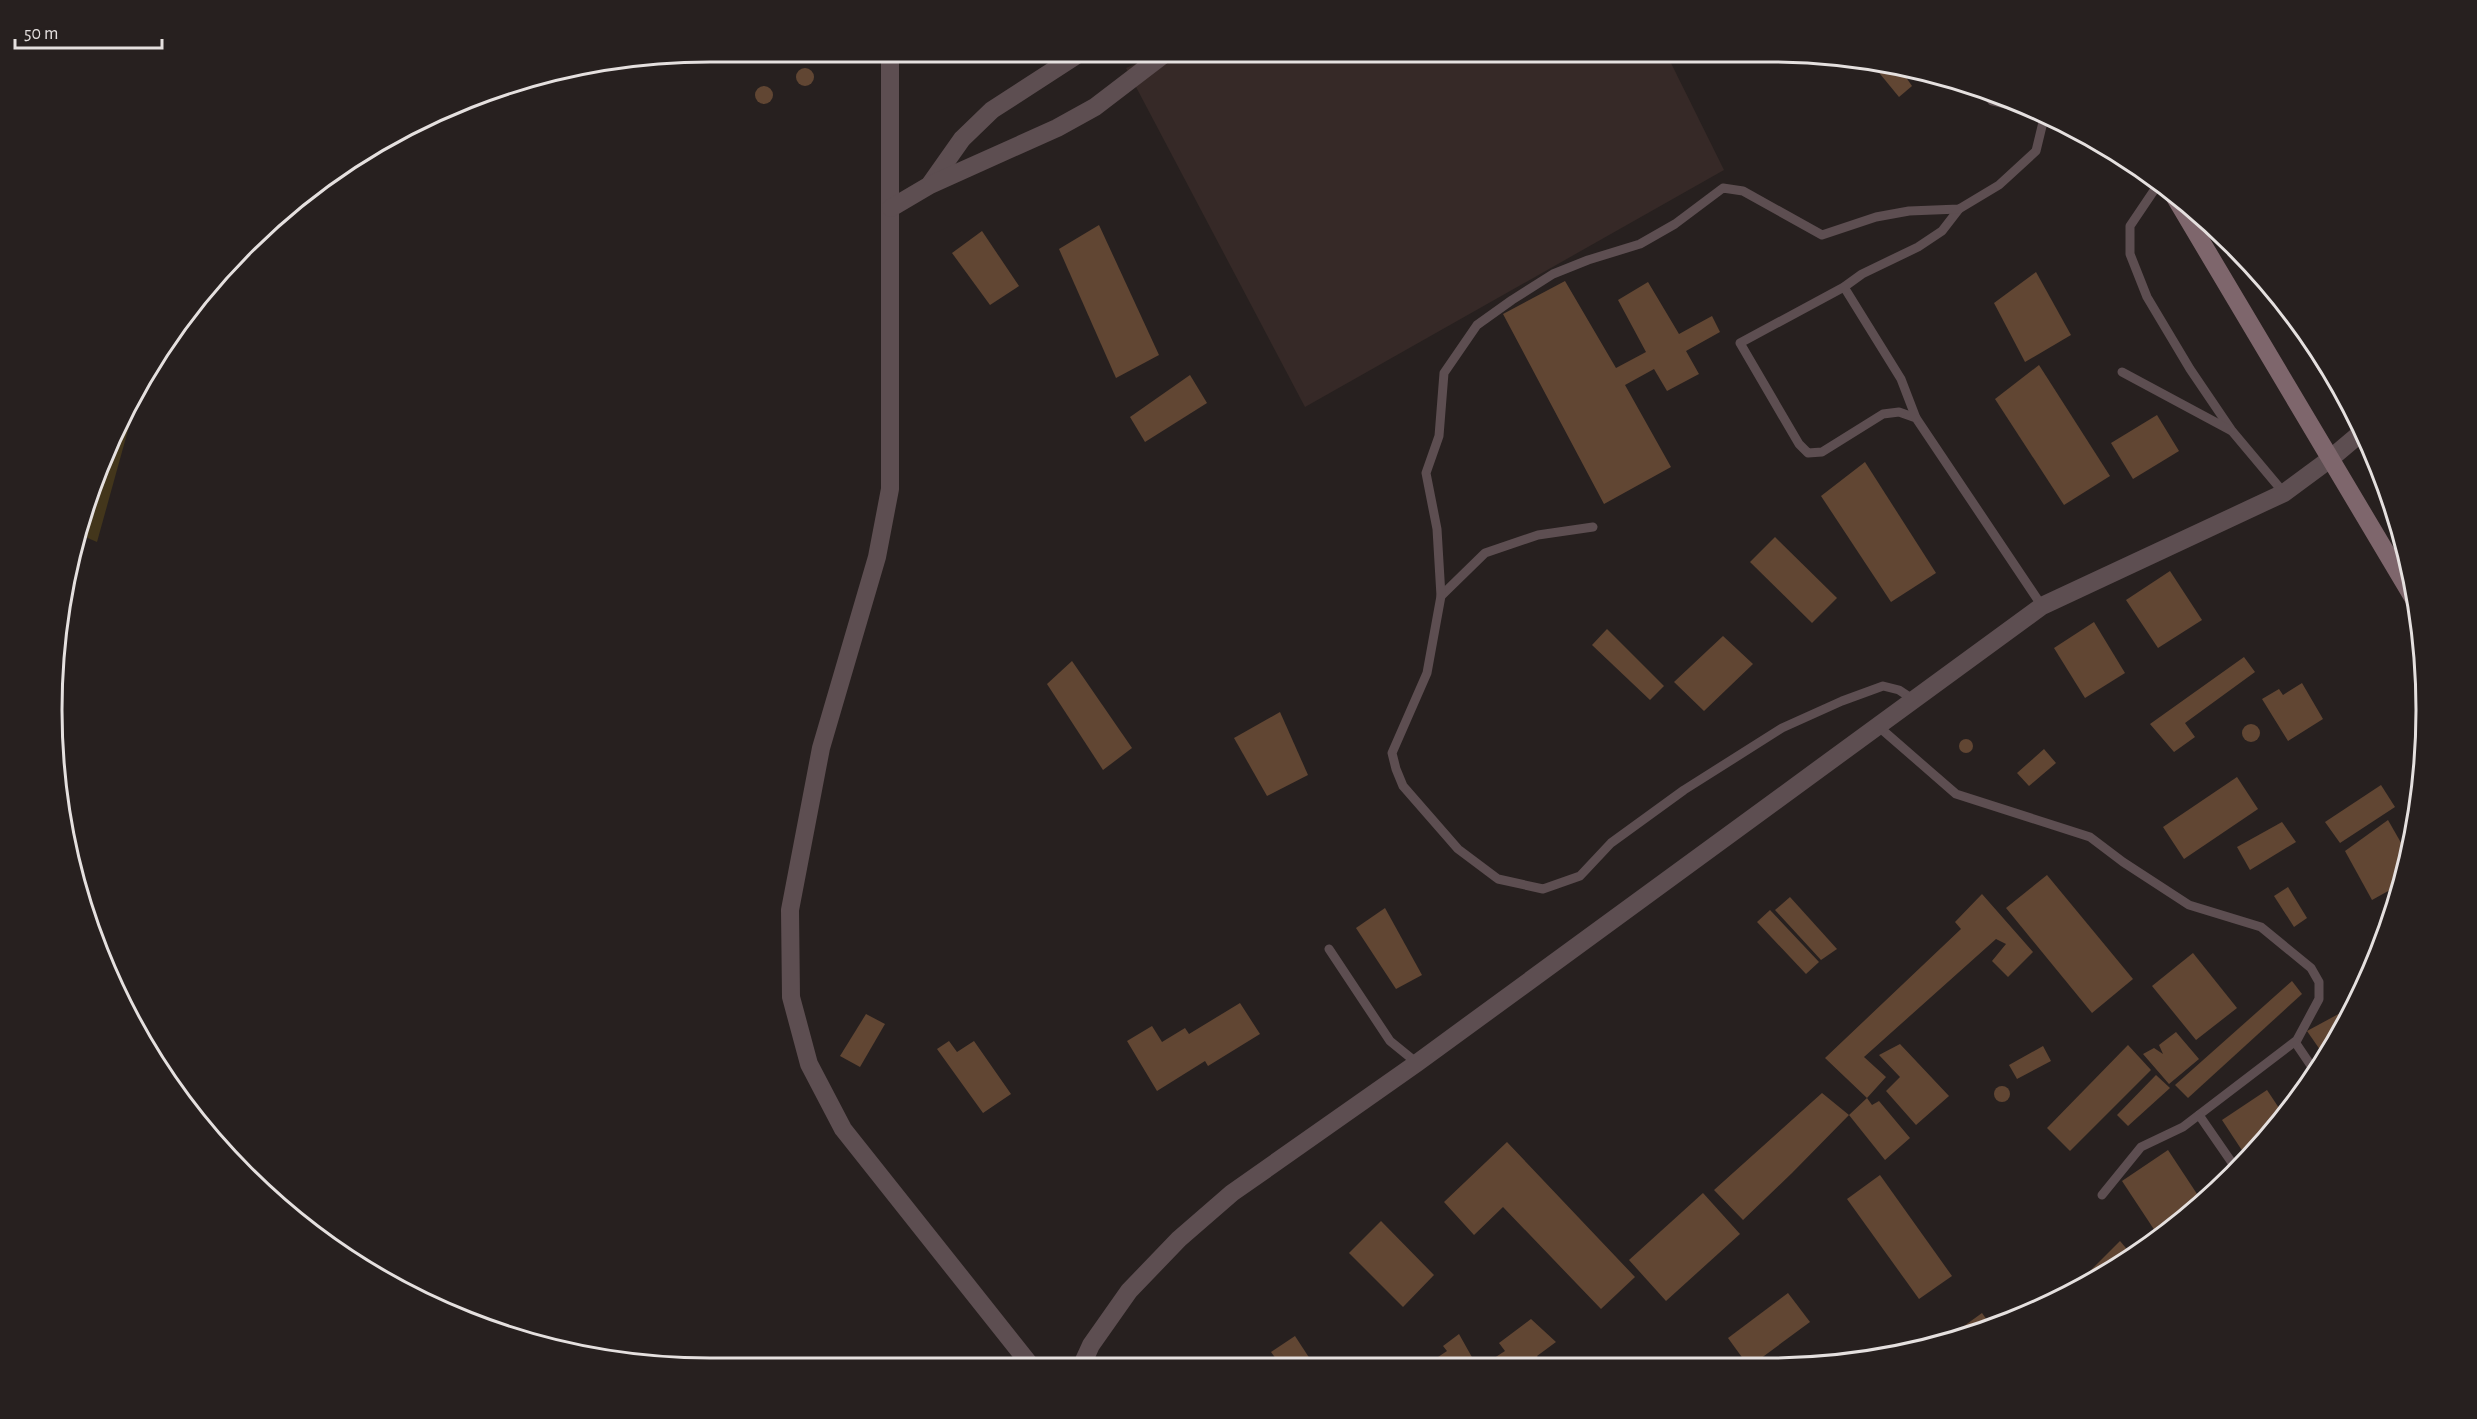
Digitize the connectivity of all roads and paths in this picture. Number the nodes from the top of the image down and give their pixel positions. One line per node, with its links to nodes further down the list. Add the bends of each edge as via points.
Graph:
1 (890, 62): 7 (street)
2 (1066, 62): 5 (street, via 992,110 962,139)
3 (1154, 62): 5 (street, via 1095,107 1057,128)
4 (2043, 123): 8 (lane, via 2036,151 1999,185)
5 (930, 185): 7 (street)
6 (2154, 190): 13 (lane, via 2130,226 2130,254 2147,297)
7 (891, 208): 30 (street, via 890,489 874,567 821,748 790,910 791,997 808,1064 843,1129)
8 (1959, 208): 10 (lane, via 1942,231); 19 (lane, via 1876,217 1822,235 1743,191 1723,188 1640,244 1552,274 1477,325 1444,373 1439,436 1426,473 1437,529)
9 (2184, 213): 15 (main road)
10 (1844, 287): 12 (lane, via 1901,379); 12 (lane, via 1740,343 1808,453 1822,452 1883,414 1899,412)
11 (2122, 372): 13 (lane)
12 (1916, 418): 20 (lane)
13 (2232, 431): 16 (lane)
14 (2355, 438): 15 (street)
15 (2330, 459): 16 (street); 18 (main road)
16 (2284, 493): 20 (street)
17 (1593, 527): 19 (lane, via 1538,535 1485,554)
18 (2402, 580)
19 (1441, 596): 21 (lane, via 1427,673 1392,753 1396,769 1403,786 1458,849 1498,879 1543,889 1580,876 1611,843 1684,790 1782,728 1883,686)
20 (2042, 606): 21 (street)
21 (1914, 700): 22 (street)
22 (1879, 727): 24 (lane, via 1956,794 2090,837 2189,905 2261,927 2311,968 2319,982 2319,999); 25 (street)
23 (1329, 949): 25 (lane, via 1390,1041)
24 (2295, 1042): 26 (lane); 27 (lane)
25 (1417, 1063): 31 (street, via 1232,1192 1179,1239 1129,1291)
26 (2310, 1064)
27 (2199, 1115): 28 (lane); 29 (lane, via 2141,1147)
28 (2232, 1162)
29 (2102, 1195)
30 (1026, 1358)
31 (1085, 1358)

